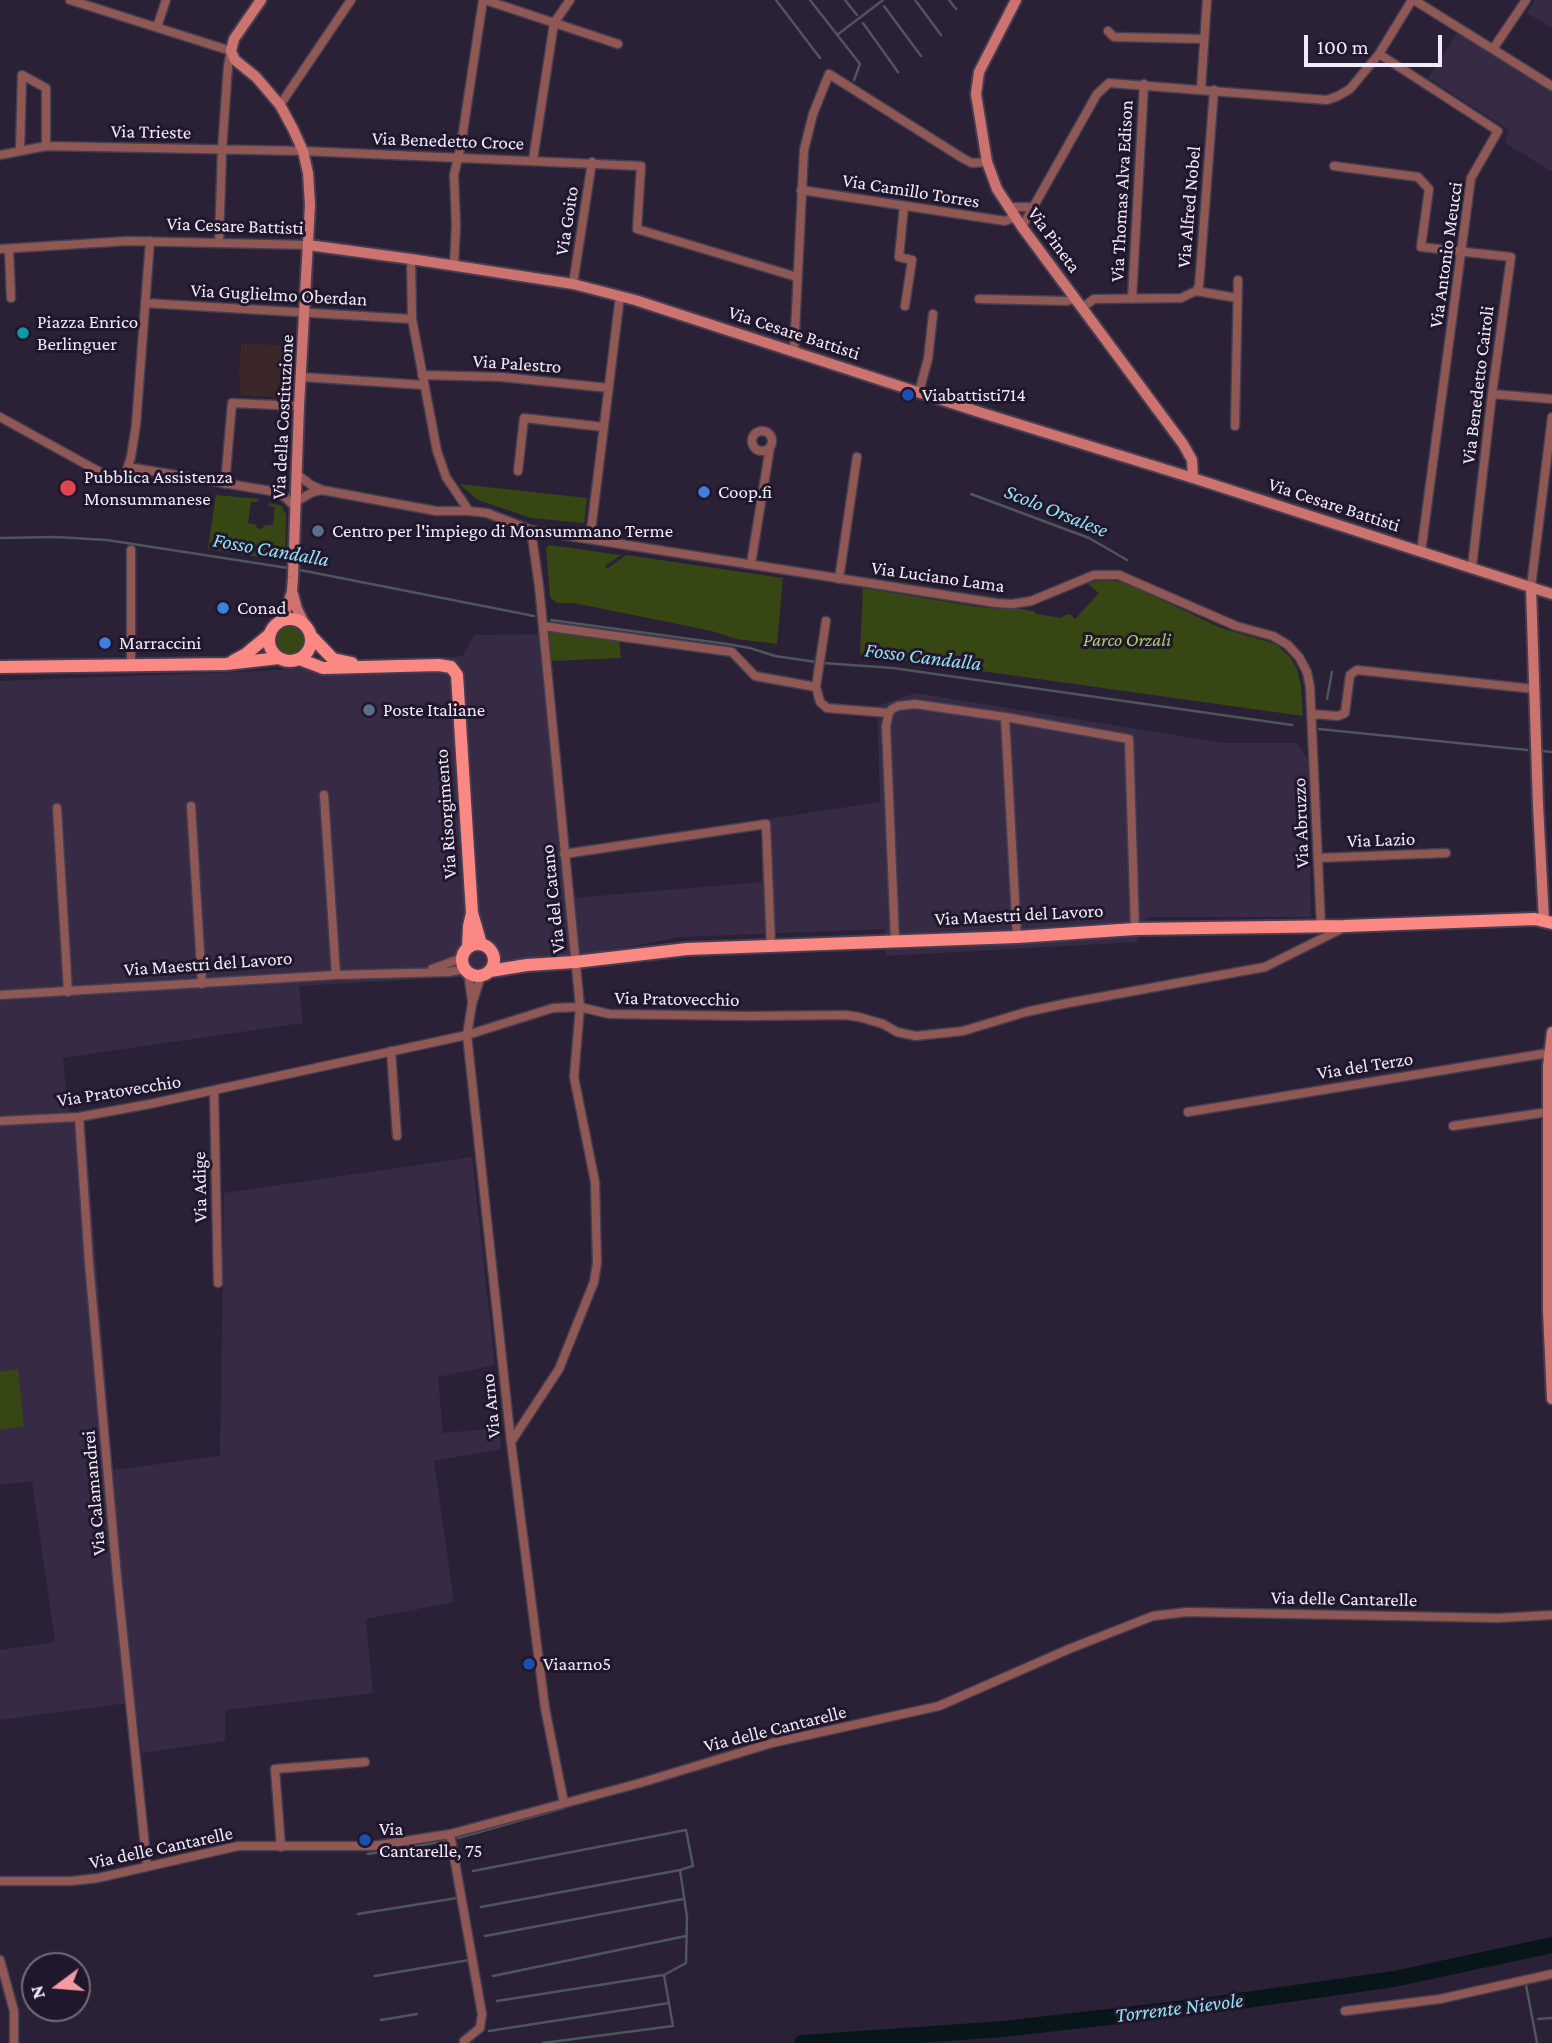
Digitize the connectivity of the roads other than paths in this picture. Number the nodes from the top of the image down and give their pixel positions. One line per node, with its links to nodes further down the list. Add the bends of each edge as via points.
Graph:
1 (70, 0): 11 (street)
2 (166, 0): 13 (street)
3 (261, 0): 18 (street)
4 (351, 0): 24 (street)
5 (484, 0): 12 (street); 30 (street)
6 (570, 0): 12 (street)
7 (1016, 0): 33 (street, Via Pineta, via 979,72 976,94)
8 (1207, 0): 15 (street)
9 (1413, 0): 17 (street); 19 (street)
10 (1526, 0): 17 (street)
11 (85, 3): 13 (street)
12 (554, 23): 16 (street); 31 (street)
13 (157, 27): 18 (street)
14 (1108, 31): 15 (street, via 1114,37)
15 (1204, 39): 22 (street)
16 (618, 44)
17 (1493, 49): 21 (street)
18 (231, 51): 24 (street, Via della Costituzione); 26 (street)
19 (1379, 54): 23 (street, via 1350,89 1326,100); 44 (street, Via Antonio Meucci, via 1499,131 1471,178)
20 (1144, 84): 22 (street); 37 (street, via 1109,83 1097,94); 55 (street, Via Thomas Alva Edison)
21 (1552, 86)
22 (1201, 89): 23 (street)
23 (1214, 90): 50 (street, Via Alfred Nobel)
24 (280, 105): 28 (street, Via della Costituzione)
25 (46, 146): 26 (street, Via Trieste); 27 (street, Via Trieste); 27 (street, via 46,88 22,75)
26 (222, 149): 28 (street, Via Trieste); 41 (street)
27 (20, 150): 29 (street, Via Trieste)
28 (303, 151): 30 (street, Via Benedetto Croce); 42 (street, Via della Costituzione, via 310,205)
29 (0, 155)
30 (457, 157): 31 (street, Via Benedetto Croce); 46 (street)
31 (533, 160): 32 (street, Via Benedetto Croce)
32 (592, 162): 47 (street, Via Benedetto Croce, via 640,166 637,229); 49 (street, Via Goito)
33 (987, 162): 35 (street, via 964,159 829,74 804,150); 38 (street, Via Pineta)
34 (1334, 166): 44 (street, via 1418,177 1429,189 1421,247)
35 (801, 190): 36 (street, Via Camillo Torres); 47 (street)
36 (904, 206): 38 (street, Via Camillo Torres, via 1005,221); 58 (street, via 899,257 912,260)
37 (1033, 207): 38 (street, Via Camillo Torres); 39 (street)
38 (1012, 212): 39 (street, Via Pineta)
39 (1022, 227): 57 (street, Via Pineta)
40 (150, 241): 41 (street, Via Cesare Battisti); 43 (street, Via Cesare Battisti); 56 (street)
41 (219, 242): 42 (street, Via Cesare Battisti)
42 (308, 245): 45 (street, Via Cesare Battisti); 59 (street, Via della Costituzione)
43 (4, 249): 52 (street)
44 (1461, 251): 68 (street, Via Benedetto Cairoli, via 1511,257); 89 (street, Via Antonio Meucci)
45 (411, 258): 46 (street, Via Cesare Battisti); 61 (street)
46 (454, 266): 49 (street, Via Cesare Battisti)
47 (797, 277): 62 (street)
48 (1238, 281): 53 (street)
49 (573, 285): 51 (street, Via Cesare Battisti)
50 (1196, 291): 53 (street); 55 (street, Via Alfred Nobel, via 1181,298)
51 (620, 296): 62 (street, Via Cesare Battisti); 66 (street)
52 (11, 298)
53 (1237, 298): 73 (street)
54 (979, 299): 57 (street, Via Alfred Nobel)
55 (1132, 299): 57 (street, Via Alfred Nobel)
56 (145, 303): 59 (street, Via Guglielmo Oberdan); 78 (street, via 136,425)
57 (1079, 303): 81 (street, Via Pineta, via 1189,452)
58 (905, 306)
59 (305, 312): 61 (street, Via Guglielmo Oberdan); 64 (street, Via della Costituzione)
60 (933, 314): 67 (street)
61 (412, 319): 63 (street)
62 (794, 352): 67 (street, Via Cesare Battisti)
63 (422, 375): 65 (street); 66 (street, Via Palestro)
64 (302, 377): 65 (street); 70 (street, Via della Costituzione)
65 (424, 385): 85 (street, via 446,477)
66 (609, 388): 74 (street)
67 (919, 392): 81 (street, Via Cesare Battisti)
68 (1492, 394): 69 (street); 91 (street, Via Benedetto Cairoli)
69 (1552, 399)
70 (299, 406): 75 (street, Via della Costituzione); 82 (street, via 232,403)
71 (1552, 417): 93 (street)
72 (0, 418): 78 (street, via 109,477 122,476)
73 (1235, 426)
74 (604, 427): 79 (street, via 524,418); 87 (street)
75 (298, 437): 80 (street, Via della Costituzione); 84 (street, via 293,448)
76 (770, 447): 90 (street)
77 (857, 457): 92 (street)
78 (128, 467): 82 (street)
79 (518, 471)
80 (298, 475): 83 (street); 84 (street, Via della Costituzione)
81 (1193, 478): 89 (street, Via Cesare Battisti)
82 (225, 484): 84 (street, via 278,493)
83 (322, 490): 84 (street); 85 (street, via 436,511)
84 (294, 502): 94 (street, Via della Costituzione)
85 (469, 511): 86 (street)
86 (531, 530): 87 (street, Via Luciano Lama); 99 (street, Via del Catano)
87 (590, 539): 90 (street, Via Luciano Lama)
88 (131, 550): 105 (street)
89 (1421, 552): 91 (street, Via Cesare Battisti)
90 (751, 564): 92 (street, Via Luciano Lama)
91 (1472, 567): 93 (street, Via Cesare Battisti)
92 (839, 579): 112 (street, Via Luciano Lama, via 1012,604 1037,599 1087,577 1119,575 1236,626 1281,640 1307,672)
93 (1531, 587): 95 (street, Via Cesare Battisti); 109 (street)
94 (292, 591): 96 (street, Via della Costituzione); 98 (street, Via della Costituzione)
95 (1552, 594)
96 (283, 620): 98 (main road); 100 (main road, via 274,625)
97 (826, 621): 108 (street)
98 (304, 623): 101 (main road, Via Risorgimento)
99 (543, 626): 108 (street, via 732,652 755,676); 117 (street, Via del Catano)
100 (270, 635): 102 (main road, via 272,650); 104 (main road)
101 (312, 637): 103 (main road, via 309,650); 106 (main road, Via Risorgimento, via 333,659)
102 (279, 658): 103 (main road, Via Risorgimento); 104 (main road, Via Risorgimento)
103 (299, 659): 106 (main road, Via Risorgimento, via 323,668)
104 (226, 664): 105 (main road, Via Risorgimento)
105 (131, 665): 107 (main road, Via Risorgimento)
106 (373, 665): 127 (main road, Via Risorgimento, via 439,665 451,667 457,675)
107 (0, 667)
108 (817, 684): 110 (street, via 820,702 827,708)
109 (1534, 689): 112 (street, via 1357,670 1350,675 1345,713); 119 (street)
110 (889, 713): 111 (street, via 898,706 915,704); 124 (street)
111 (1005, 716): 122 (street, via 1129,739); 123 (street)
112 (1312, 716): 118 (street, Via Abruzzo)
113 (324, 795): 129 (street)
114 (191, 806): 130 (street)
115 (57, 808): 131 (street)
116 (1446, 853): 118 (street, Via Lazio)
117 (564, 854): 125 (street, via 766,824); 126 (street, Via del Catano)
118 (1318, 858): 121 (street, Via Abruzzo)
119 (1550, 925): 120 (main road, Via Maestri del Lavoro, via 1514,920)
120 (1345, 926): 121 (main road, Via Maestri del Lavoro); 134 (street, Via Pratovecchio, via 1265,967 1068,1003 963,1031 916,1036 845,1015 609,1014)
121 (1321, 927): 122 (main road, Via Maestri del Lavoro)
122 (1135, 929): 123 (main road, Via Maestri del Lavoro)
123 (1017, 937): 124 (main road, Via Maestri del Lavoro)
124 (895, 940): 125 (main road, Via Maestri del Lavoro)
125 (771, 946): 126 (main road, Via Maestri del Lavoro, via 687,949)
126 (575, 962): 128 (main road, Via Maestri del Lavoro); 134 (street, Via del Catano)
127 (474, 963): 128 (main road, Via Maestri del Lavoro); 128 (main road, Via Maestri del Lavoro, via 494,961 493,956); 129 (street, Via Maestri del Lavoro, via 419,972); 133 (street, Via Arno); 133 (street, Via Arno)
128 (527, 965)
129 (336, 975): 130 (street, Via Maestri del Lavoro)
130 (202, 984): 131 (street, Via Maestri del Lavoro)
131 (68, 992): 132 (street, Via Maestri del Lavoro)
132 (0, 995)
133 (472, 1004): 135 (street, Via Arno)
134 (580, 1007): 135 (street, Via Pratovecchio, via 553,1008); 149 (street, Via del Catano, via 574,1077 595,1182 597,1274 559,1369)
135 (467, 1035): 137 (street, Via Pratovecchio); 149 (street, Via Arno)
136 (1552, 1036): 138 (street)
137 (391, 1051): 139 (street, Via Pratovecchio); 145 (street)
138 (1548, 1053): 140 (street, Via del Terzo); 141 (street)
139 (214, 1090): 142 (street, Via Pratovecchio); 147 (street, Via Adige)
140 (1188, 1112)
141 (1548, 1112): 144 (street); 146 (street)
142 (79, 1117): 143 (street, Via Pratovecchio); 155 (street, Via Calamandrei, via 93,1316)
143 (0, 1121)
144 (1453, 1126)
145 (397, 1136)
146 (1550, 1154): 148 (street)
147 (218, 1283)
148 (1552, 1399)
149 (510, 1442): 152 (street, Via Arno, via 544,1708)
150 (1552, 1615): 152 (street, Via delle Cantarelle, via 1187,1612 1153,1616 939,1706 772,1743)
151 (365, 1762): 154 (street, via 275,1769)
152 (564, 1803): 153 (street, Via delle Cantarelle)
153 (450, 1834): 154 (street, Via delle Cantarelle, via 373,1846); 160 (street, via 482,2014 480,2028)
154 (281, 1847): 155 (street, Via delle Cantarelle, via 238,1846)
155 (147, 1866): 156 (street, Via delle Cantarelle, via 72,1881)
156 (0, 1881)
157 (0, 1960): 161 (street, via 14,2011)
158 (1552, 1974): 159 (street, via 1440,1999)
159 (1345, 2011)
160 (464, 2041)
161 (14, 2043)

